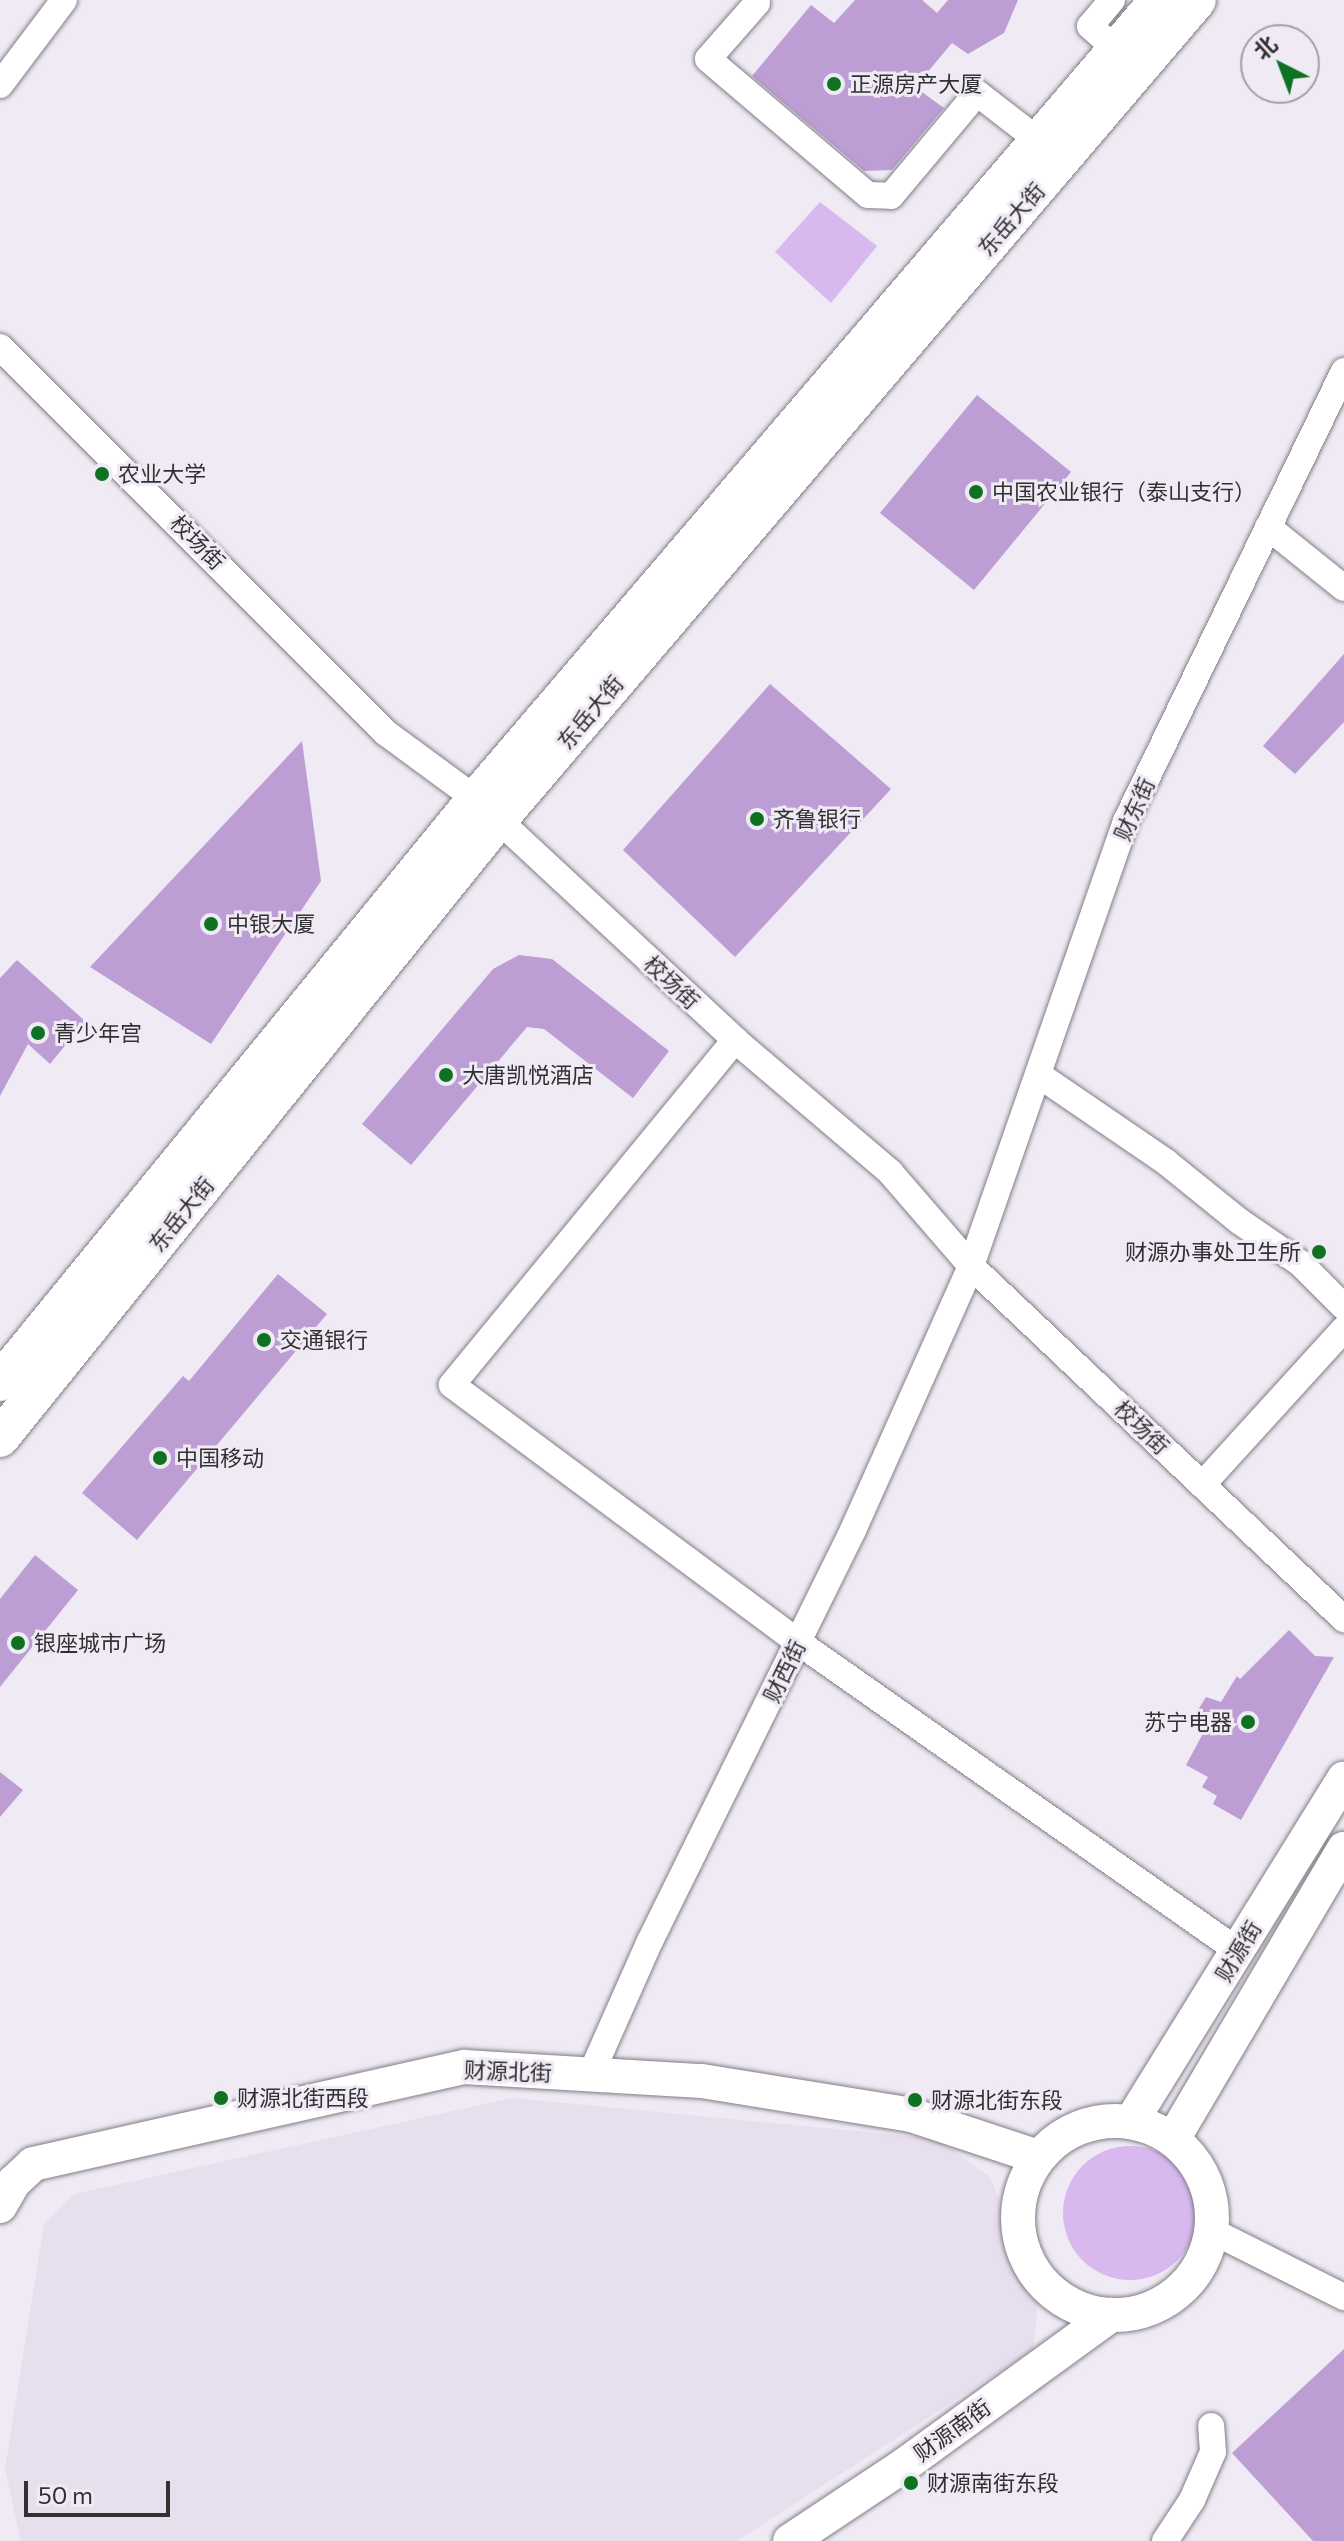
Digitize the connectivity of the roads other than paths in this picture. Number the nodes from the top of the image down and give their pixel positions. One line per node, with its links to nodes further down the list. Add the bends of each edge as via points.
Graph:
1 (64, 0): 7 (street)
2 (1112, 0): 6 (street, via 1090,26)
3 (1159, 0): 6 (highway, 东岳大街)
4 (1197, 0): 13 (highway, 东岳大街)
5 (757, 3): 8 (street, via 708,59 868,195 891,196 977,93)
6 (1117, 50): 8 (highway, 东岳大街)
7 (0, 85)
8 (1039, 141): 13 (highway, 东岳大街)
9 (0, 347): 13 (street, 校场街, via 386,733)
10 (1344, 371): 11 (street, 财东街)
11 (1268, 527): 12 (street); 15 (street, 财东街, via 1126,821)
12 (1344, 588)
13 (487, 810): 14 (street, 校场街); 19 (highway, 东岳大街); 20 (highway, 东岳大街)
14 (735, 1040): 16 (street, 校场街, via 890,1172); 23 (street, via 452,1385)
15 (1039, 1075): 16 (street, 财东街); 17 (street, via 1300,1263)
16 (971, 1266): 21 (street, 校场街); 23 (street, 财西街)
17 (1344, 1307)
18 (1344, 1329): 21 (street)
19 (0, 1382)
20 (0, 1438)
21 (1202, 1485): 22 (street, 校场街)
22 (1344, 1619)
23 (798, 1642): 26 (street); 27 (street, 财西街, via 650,1941)
24 (1344, 1779): 26 (main road, 财源街)
25 (1344, 1849): 29 (main road, 财源街)
26 (1238, 1951): 28 (main road, 财源街)
27 (591, 2074): 30 (main road, 财源北街, via 702,2081 911,2115); 31 (main road, 财源北街, via 464,2067 33,2164)
28 (1131, 2122): 29 (main road); 30 (main road, via 1091,2123 1062,2136)
29 (1173, 2139): 32 (main road, via 1201,2169 1212,2199)
30 (1038, 2157): 34 (main road, via 1023,2185 1017,2217 1022,2249 1038,2278 1062,2301 1092,2314)
31 (0, 2206)
32 (1212, 2231): 33 (street); 34 (main road, via 1203,2262 1184,2287 1157,2306)
33 (1344, 2297)
34 (1111, 2315): 36 (main road, 财源南街)
35 (1211, 2426): 37 (street, via 1213,2452 1192,2500)
36 (790, 2541)
37 (1165, 2541)

